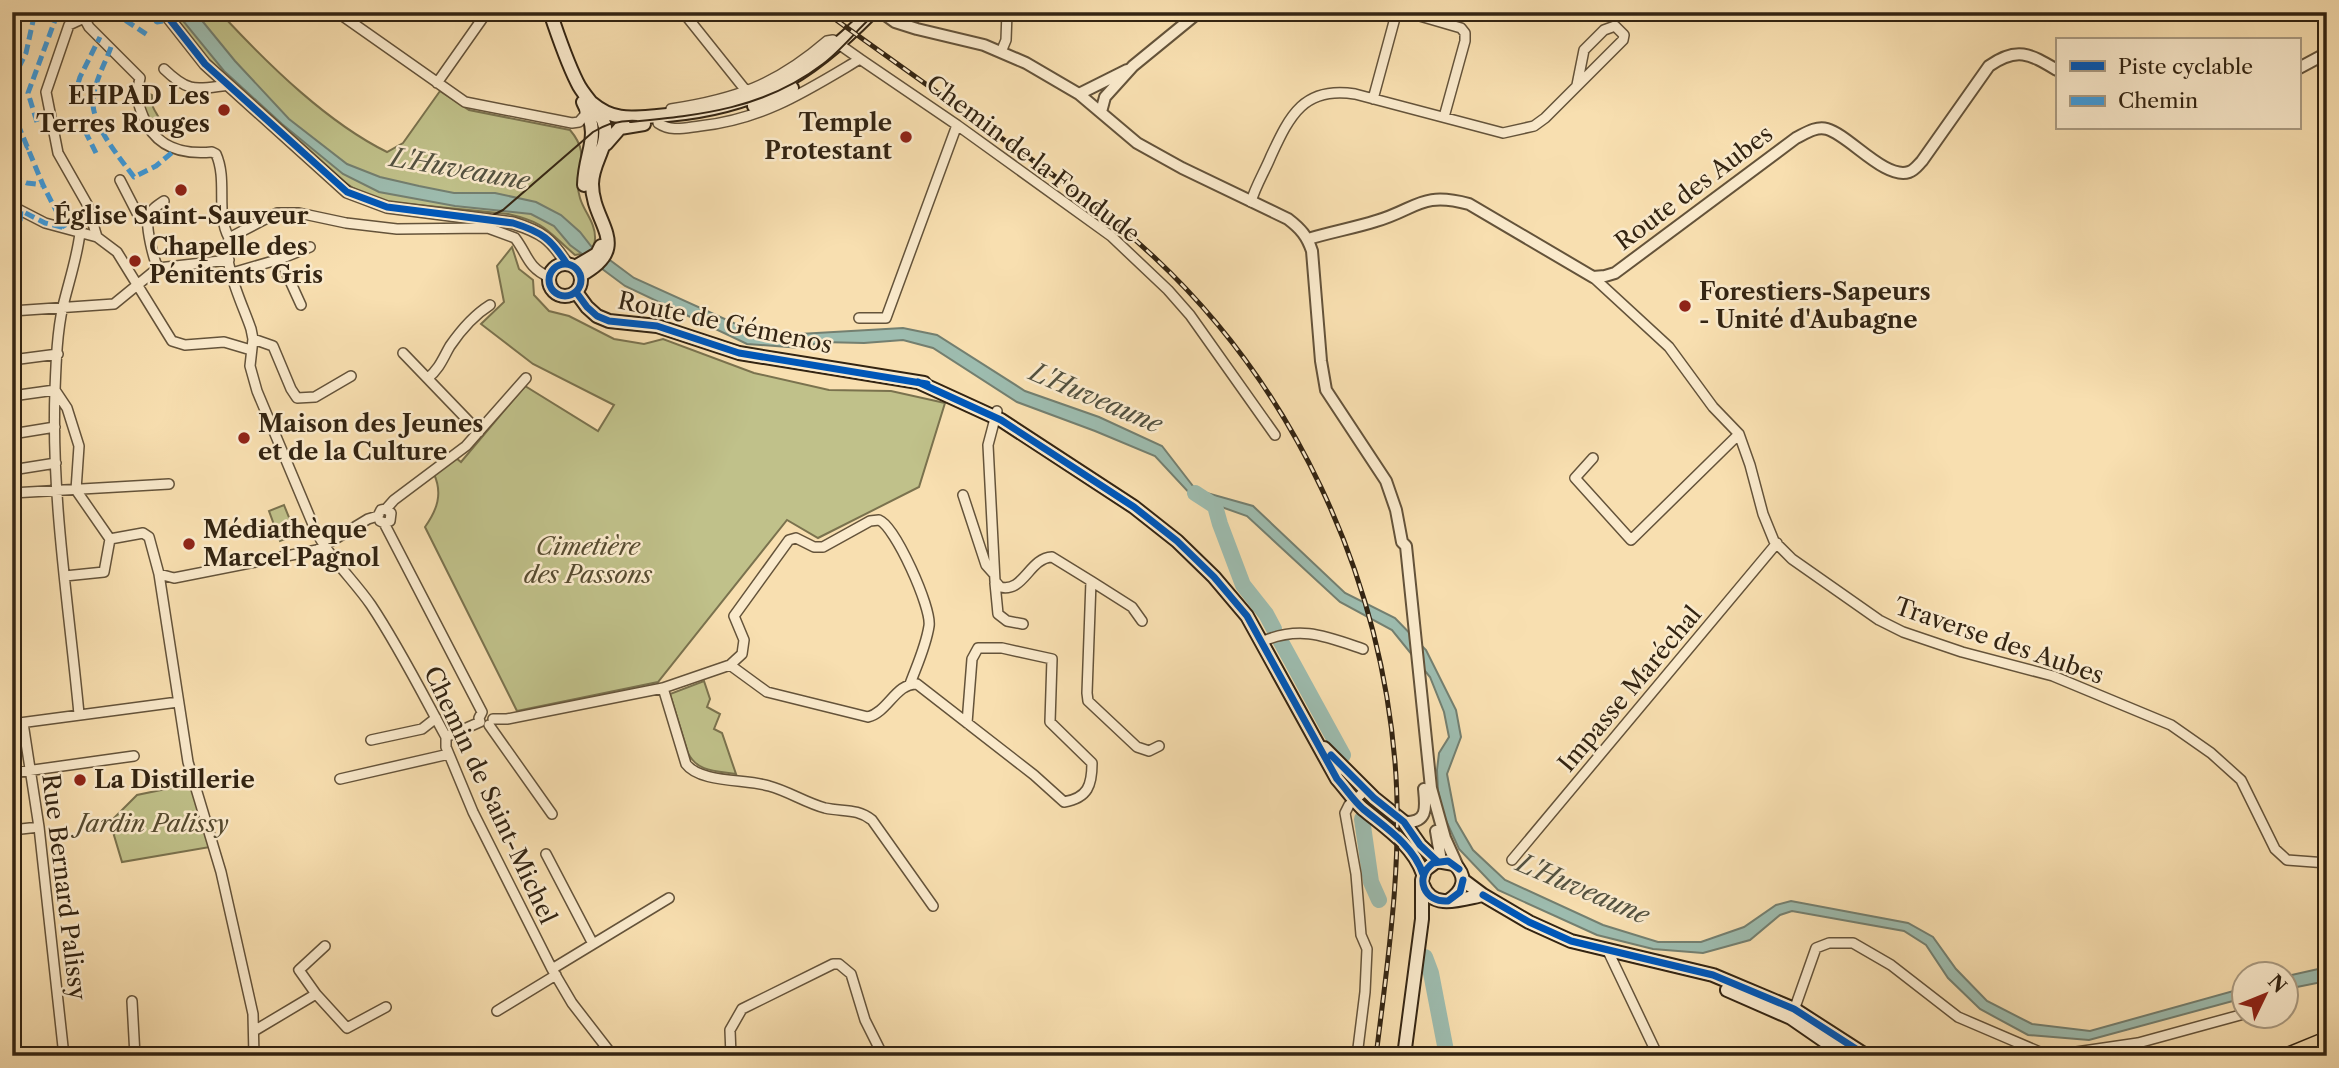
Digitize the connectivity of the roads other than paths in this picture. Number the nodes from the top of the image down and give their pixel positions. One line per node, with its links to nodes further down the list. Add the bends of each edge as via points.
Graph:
1 (164, 12): 21 (street, via 205,64)
2 (337, 12): 20 (street)
3 (487, 12): 20 (street)
4 (542, 12): 30 (main road, via 569,82)
5 (550, 12): 30 (main road)
6 (683, 12): 23 (street)
7 (872, 12): 11 (main road)
8 (880, 12): 11 (main road); 13 (street, via 895,22)
9 (1199, 12): 16 (street)
10 (1007, 13): 13 (street)
11 (863, 27): 12 (main road); 29 (main road, via 828,64 773,99 725,114)
12 (837, 44): 15 (street, Chemin de la Fondude); 23 (street, via 827,41 793,69); 28 (main road, via 785,83 750,100)
13 (1001, 52): 24 (street)
14 (2327, 54): 17 (street)
15 (860, 59): 29 (street, via 797,97 752,115 677,129); 31 (street, Chemin de la Fondude)
16 (1133, 66): 24 (street); 26 (street, via 1105,97)
17 (2300, 68)
18 (164, 69): 21 (street, via 189,89)
19 (2056, 69): 50 (street, Route des Aubes, via 2029,55 2003,56 1989,66 1922,161 1908,172 1887,167 1825,128 1812,130 1615,273)
20 (437, 83): 30 (street, via 465,102)
21 (229, 85): 47 (street, via 347,192 387,208 526,227 546,237)
22 (1577, 85): 22 (street, via 1584,50 1604,30 1611,26 1620,29 1624,35 1619,44); 27 (street, via 1545,118 1519,131 1503,133)
23 (747, 92): 28 (street, via 640,113)
24 (1079, 94): 26 (street)
25 (1373, 99): 27 (street); 27 (street, via 1395,18 1406,12 1465,33); 35 (street, via 1340,91 1305,103 1289,119)
26 (1101, 112): 35 (street, via 1137,143)
27 (1444, 117)
28 (622, 121): 29 (main road); 30 (main road); 30 (main road); 30 (main road, via 603,113)
29 (657, 123)
30 (593, 125): 32 (main road); 32 (street); 42 (main road, via 584,191)
31 (957, 125): 57 (street, via 886,318); 75 (street, Chemin de la Fondude, via 1090,220 1168,290)
32 (595, 170): 42 (main road, via 592,190)
33 (120, 180): 37 (street, via 138,215)
34 (163, 201): 37 (street)
35 (1251, 202): 41 (street, via 1288,219)
36 (12, 206): 38 (street, via 45,223)
37 (148, 218): 46 (street)
38 (80, 233): 39 (street); 55 (street)
39 (97, 237): 40 (street, Chemin de Saint-Michel, via 88,204 58,153 46,87 69,25 84,18 140,78 138,104 155,137 174,150 216,155 222,220); 51 (street, via 117,252)
40 (229, 238): 45 (street, Chemin de Saint-Michel); 49 (street, via 277,213 397,229 488,228 514,238 531,266)
41 (1308, 239): 50 (street, via 1378,221 1421,201 1455,200); 86 (street, via 1326,390 1386,481)
42 (605, 241): 47 (main road, via 591,264)
43 (310, 247): 44 (street)
44 (279, 259): 48 (street); 53 (street)
45 (229, 260): 46 (street); 48 (street, Chemin de Saint-Michel)
46 (158, 268): 51 (street)
47 (574, 269): 49 (main road, via 554,268); 52 (main road, via 581,284)
48 (232, 273): 58 (street, Chemin de Saint-Michel)
49 (550, 277): 52 (main road, via 555,292 565,296)
50 (1593, 277): 74 (street, Traverse des Aubes, via 1669,347)
51 (138, 283): 55 (street, via 114,304); 59 (street, via 173,341 185,345 224,342)
52 (576, 292): 69 (main road, Route de Gémenos, via 597,316 609,321 657,326 739,353 918,382)
53 (301, 305)
54 (490, 305): 64 (street, via 467,325 442,365)
55 (62, 308): 56 (street); 61 (street)
56 (14, 311): 62 (street)
57 (859, 318)
58 (253, 339): 59 (street, Chemin de Saint-Michel); 63 (street, via 273,346 298,398 314,397)
59 (251, 350): 88 (street, Chemin de Saint-Michel, via 257,391)
60 (403, 353): 64 (street)
61 (58, 354): 62 (street); 67 (street)
62 (13, 360): 66 (street)
63 (351, 376)
64 (428, 378): 73 (street)
65 (526, 378): 73 (street)
66 (12, 387)
67 (55, 390): 68 (street); 71 (street); 80 (street, via 67,408 79,446)
68 (12, 396)
69 (996, 414): 91 (street, via 988,445); 95 (main road, Route de Gémenos, via 1039,437 1177,541 1247,616)
70 (12, 421): 72 (street)
71 (55, 427): 72 (street); 77 (street)
72 (12, 431)
73 (479, 432): 84 (street, via 394,500)
74 (1739, 434): 76 (street, via 1631,540 1575,478); 87 (street, Traverse des Aubes, via 1763,514)
75 (1275, 435)
76 (1593, 458)
77 (56, 463): 78 (street); 81 (street)
78 (12, 470)
79 (169, 484): 80 (street)
80 (76, 489): 81 (street); 85 (street)
81 (57, 491): 82 (street); 90 (street)
82 (12, 493)
83 (963, 495): 91 (street, via 986,565)
84 (383, 516): 88 (street, via 368,519); 104 (street)
85 (110, 538): 89 (street, via 147,533); 90 (street, via 104,572)
86 (1402, 541): 98 (street); 98 (street, via 1415,622)
87 (1777, 543): 126 (street, Impasse Maréchal); 128 (street, Traverse des Aubes, via 1818,579 1903,632 2053,676 2171,725 2241,780 2275,849 2287,860)
88 (323, 547): 89 (street, via 174,578); 103 (street, Chemin de Saint-Michel, via 372,607)
89 (159, 574): 101 (street)
90 (65, 576): 102 (street)
91 (995, 577): 92 (street, via 1000,587 1010,588 1038,560 1052,557); 94 (street, via 998,614)
92 (1091, 581): 93 (street, via 1132,607); 111 (street, via 1088,701 1137,747 1149,751)
93 (1142, 621)
94 (1023, 624)
95 (1261, 642): 96 (street, via 1284,633 1318,633); 109 (main road, Route de Gémenos)
96 (1363, 649)
97 (730, 665): 99 (street, via 767,692 867,717 877,715); 99 (street, via 743,654 744,640 734,615 789,540 823,547 878,520 889,527 910,566 930,624); 100 (street)
98 (1417, 678): 116 (street)
99 (910, 684): 106 (street, via 917,684)
100 (663, 688): 104 (street); 134 (street, via 690,769 769,786 830,809 864,814)
101 (178, 702): 102 (street); 146 (street, via 188,762 221,872)
102 (79, 713): 105 (street)
103 (436, 718): 108 (street, Chemin de Saint-Michel); 110 (street, via 422,729)
104 (486, 720): 108 (street); 121 (street)
105 (23, 723): 107 (street); 114 (street, Rue Bernard Palissy)
106 (967, 723): 106 (street, via 972,659 978,648 1002,648 1052,659 1050,722 1092,763 1092,782 1077,800 1064,802)
107 (12, 724)
108 (446, 737): 112 (street, Chemin de Saint-Michel)
109 (1314, 737): 119 (main road, Route de Gémenos); 120 (main road, Route de Gémenos)
110 (372, 740)
111 (1159, 746)
112 (449, 754): 117 (street); 139 (street, Chemin de Saint-Michel, via 473,812)
113 (134, 756): 114 (street)
114 (30, 770): 115 (street); 123 (street, Rue Bernard Palissy)
115 (12, 773)
116 (1426, 776): 118 (street); 129 (street)
117 (340, 779)
118 (1424, 789): 122 (street, via 1423,816); 127 (street, via 1439,840)
119 (1366, 790): 120 (street); 122 (main road, Route de Gémenos)
120 (1354, 801): 130 (main road, Route de Gémenos, via 1394,833 1419,862); 157 (street, via 1345,813 1361,935 1367,949)
121 (552, 814)
122 (1404, 822): 127 (main road, Route de Gémenos)
123 (39, 827): 124 (street); 150 (street, Rue Bernard Palissy)
124 (12, 831)
125 (546, 854): 136 (street)
126 (1512, 860)
127 (1439, 861): 129 (main road, via 1454,864); 130 (main road, via 1429,866)
128 (2327, 863)
129 (1461, 875): 131 (main road); 133 (main road, via 1460,892)
130 (1423, 880): 133 (main road, via 1429,896); 135 (main road)
131 (1483, 895): 133 (main road); 138 (main road, via 1571,941)
132 (669, 898): 136 (street)
133 (1444, 901): 135 (main road)
134 (933, 906)
135 (1422, 919): 158 (main road)
136 (593, 944): 139 (street)
137 (325, 946): 140 (street, via 299,970)
138 (1607, 949): 144 (main road, via 1690,969 1714,984); 159 (street)
139 (554, 972): 143 (street); 148 (street, Chemin de Saint-Michel)
140 (316, 994): 142 (street, via 347,1028); 146 (street)
141 (132, 1001): 151 (street)
142 (386, 1007)
143 (497, 1011)
144 (1792, 1013): 145 (street, via 1816,948 1853,943 1891,965 1958,1017 2049,1056 2138,1044); 160 (main road); 161 (main road)
145 (2230, 1018)
146 (254, 1031): 152 (street)
147 (2327, 1040): 162 (highway)
148 (606, 1047): 153 (street); 154 (street, Chemin de Saint-Michel)
149 (2327, 1052): 163 (highway)
150 (64, 1056)
151 (135, 1056)
152 (254, 1056)
153 (594, 1056)
154 (613, 1056)
155 (732, 1056): 156 (street, via 730,1030 742,1009 833,964 851,974 865,1020)
156 (883, 1056)
157 (1357, 1056)
158 (1404, 1056)
159 (1658, 1056)
160 (1846, 1056)
161 (1867, 1056)
162 (2288, 1056)
163 (2319, 1056)

